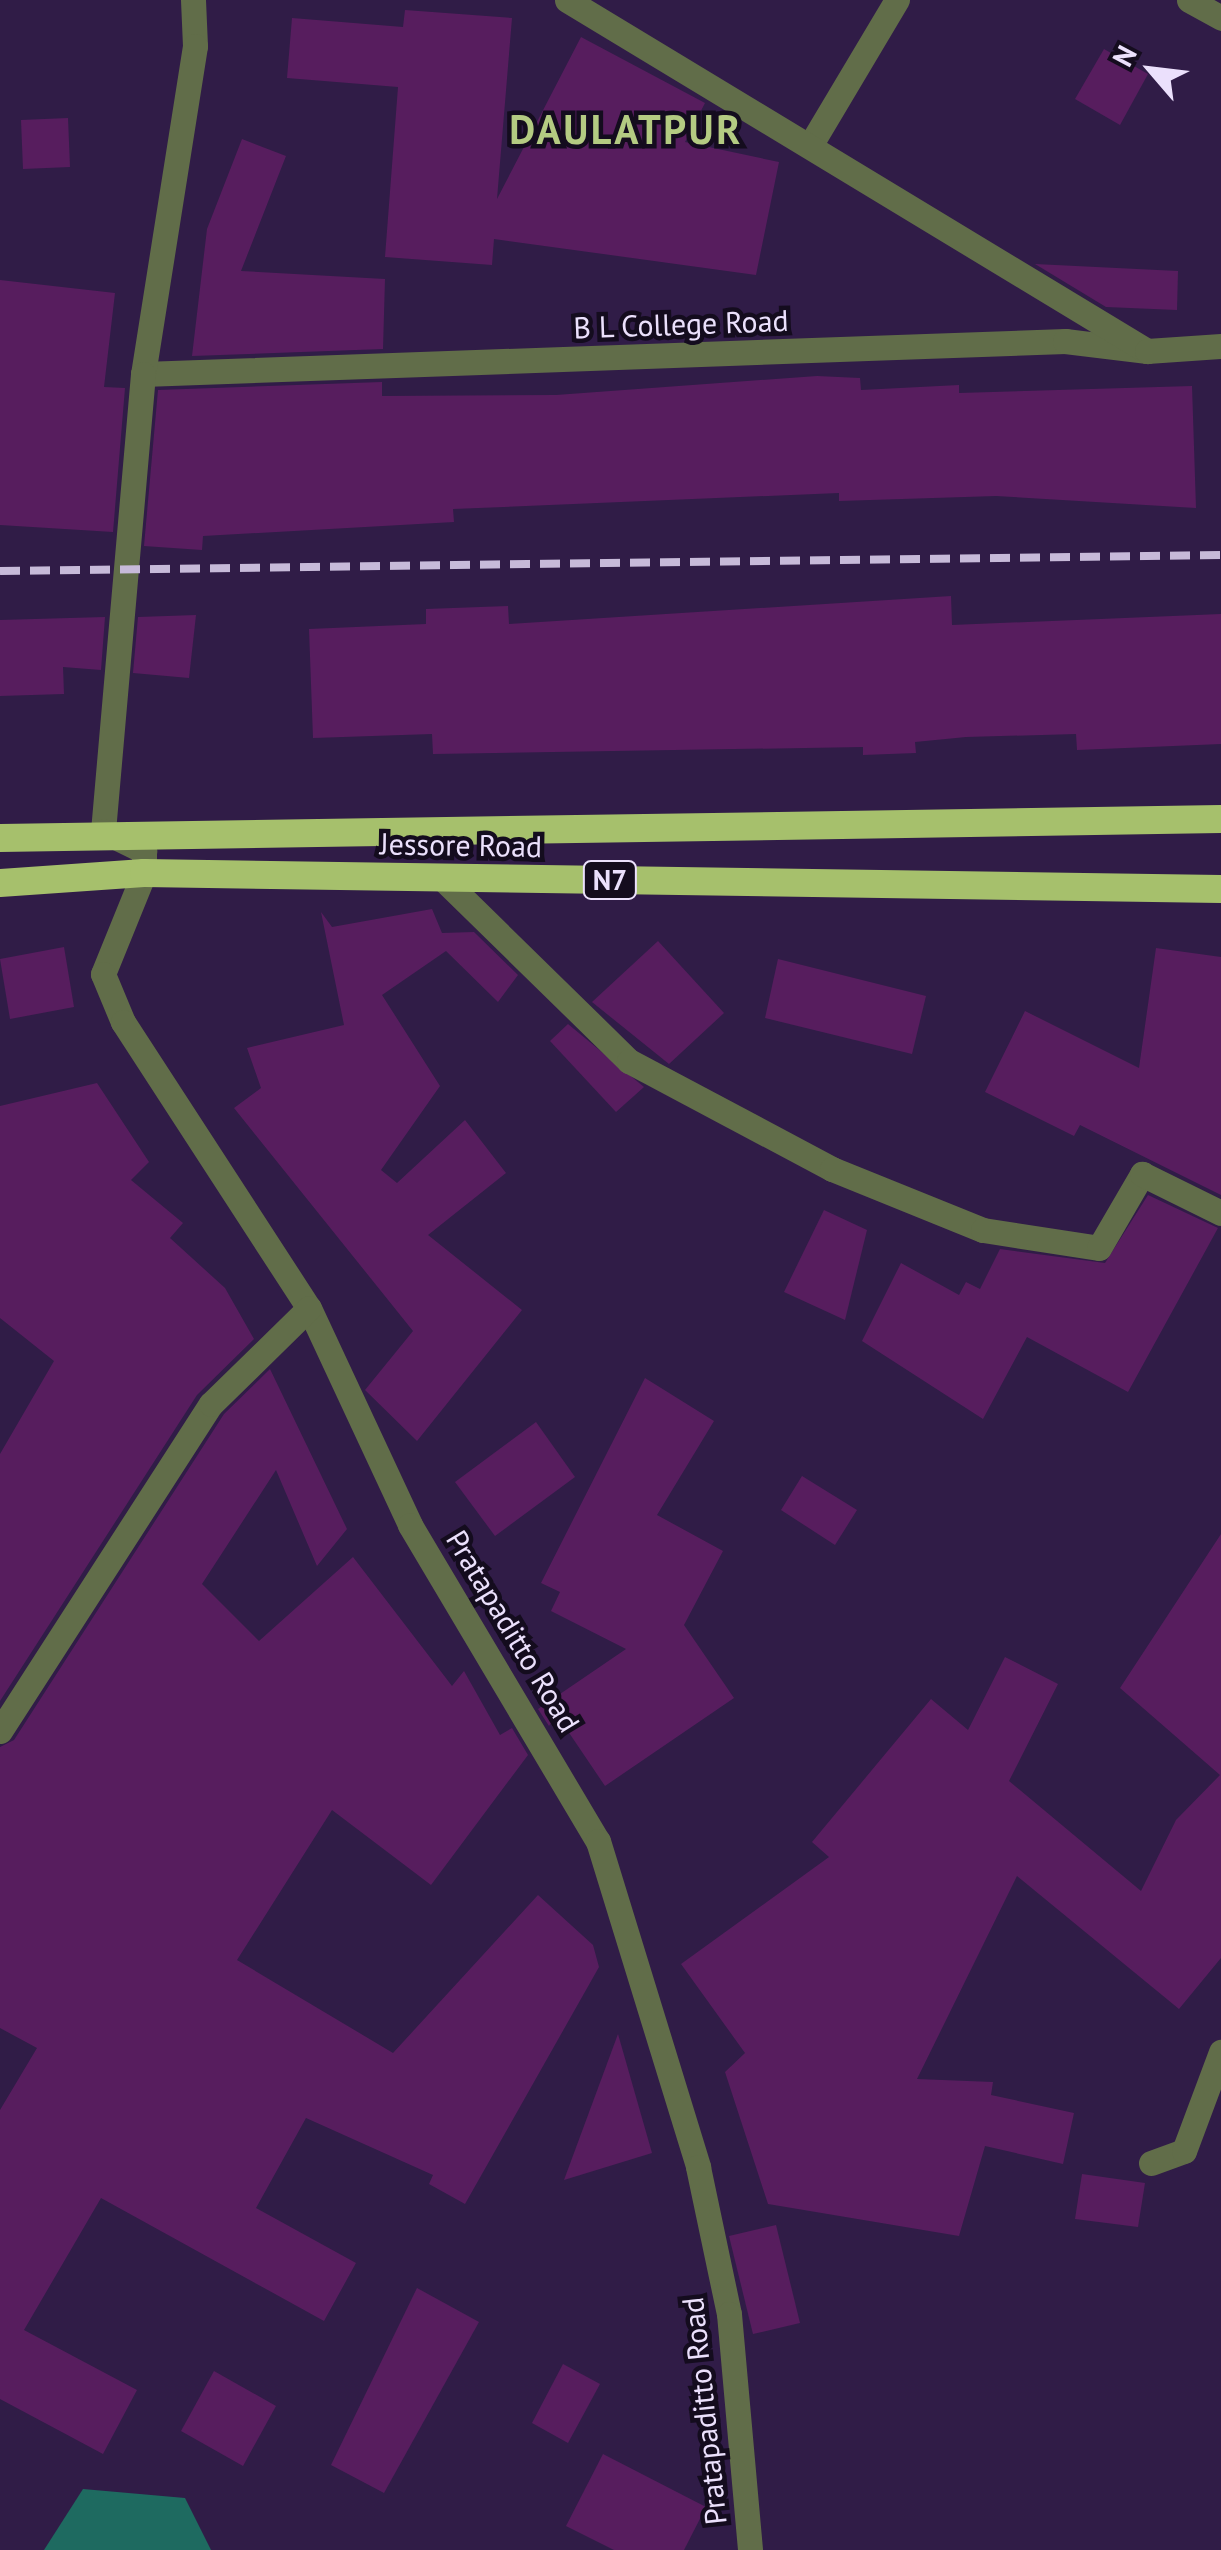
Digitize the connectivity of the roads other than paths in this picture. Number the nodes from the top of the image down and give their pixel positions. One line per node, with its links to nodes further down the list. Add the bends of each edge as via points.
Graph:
1 (193, 0): 9 (street, via 196,46)
2 (567, 0): 6 (street)
3 (897, 0): 6 (street)
4 (1190, 0): 5 (street)
5 (1221, 18)
6 (812, 144): 8 (street)
7 (1221, 346): 8 (street, B L College Road)
8 (1148, 351): 9 (street, B L College Road, via 1065,340)
9 (142, 374): 11 (street)
10 (1221, 819): 11 (highway, Jessore Road / N7)
11 (103, 831): 12 (highway, Jessore Road / N7); 13 (street, via 144,851)
12 (0, 838)
13 (144, 873): 14 (highway, Jessore Road / N7); 15 (highway, Jessore Road / N7); 18 (street, Pratapaditto Road, via 104,974 122,1022)
14 (442, 878): 16 (highway, Jessore Road / N7); 17 (street, via 629,1062 832,1169 984,1230 1099,1248 1142,1174)
15 (0, 884)
16 (1221, 889)
17 (1221, 1212)
18 (309, 1308): 19 (street, via 211,1404); 22 (street, Pratapaditto Road, via 410,1525 598,1840 668,2047 702,2185 729,2314)
19 (0, 1731)
20 (1221, 2052): 21 (street, via 1184,2151)
21 (1152, 2163)
22 (750, 2550)

